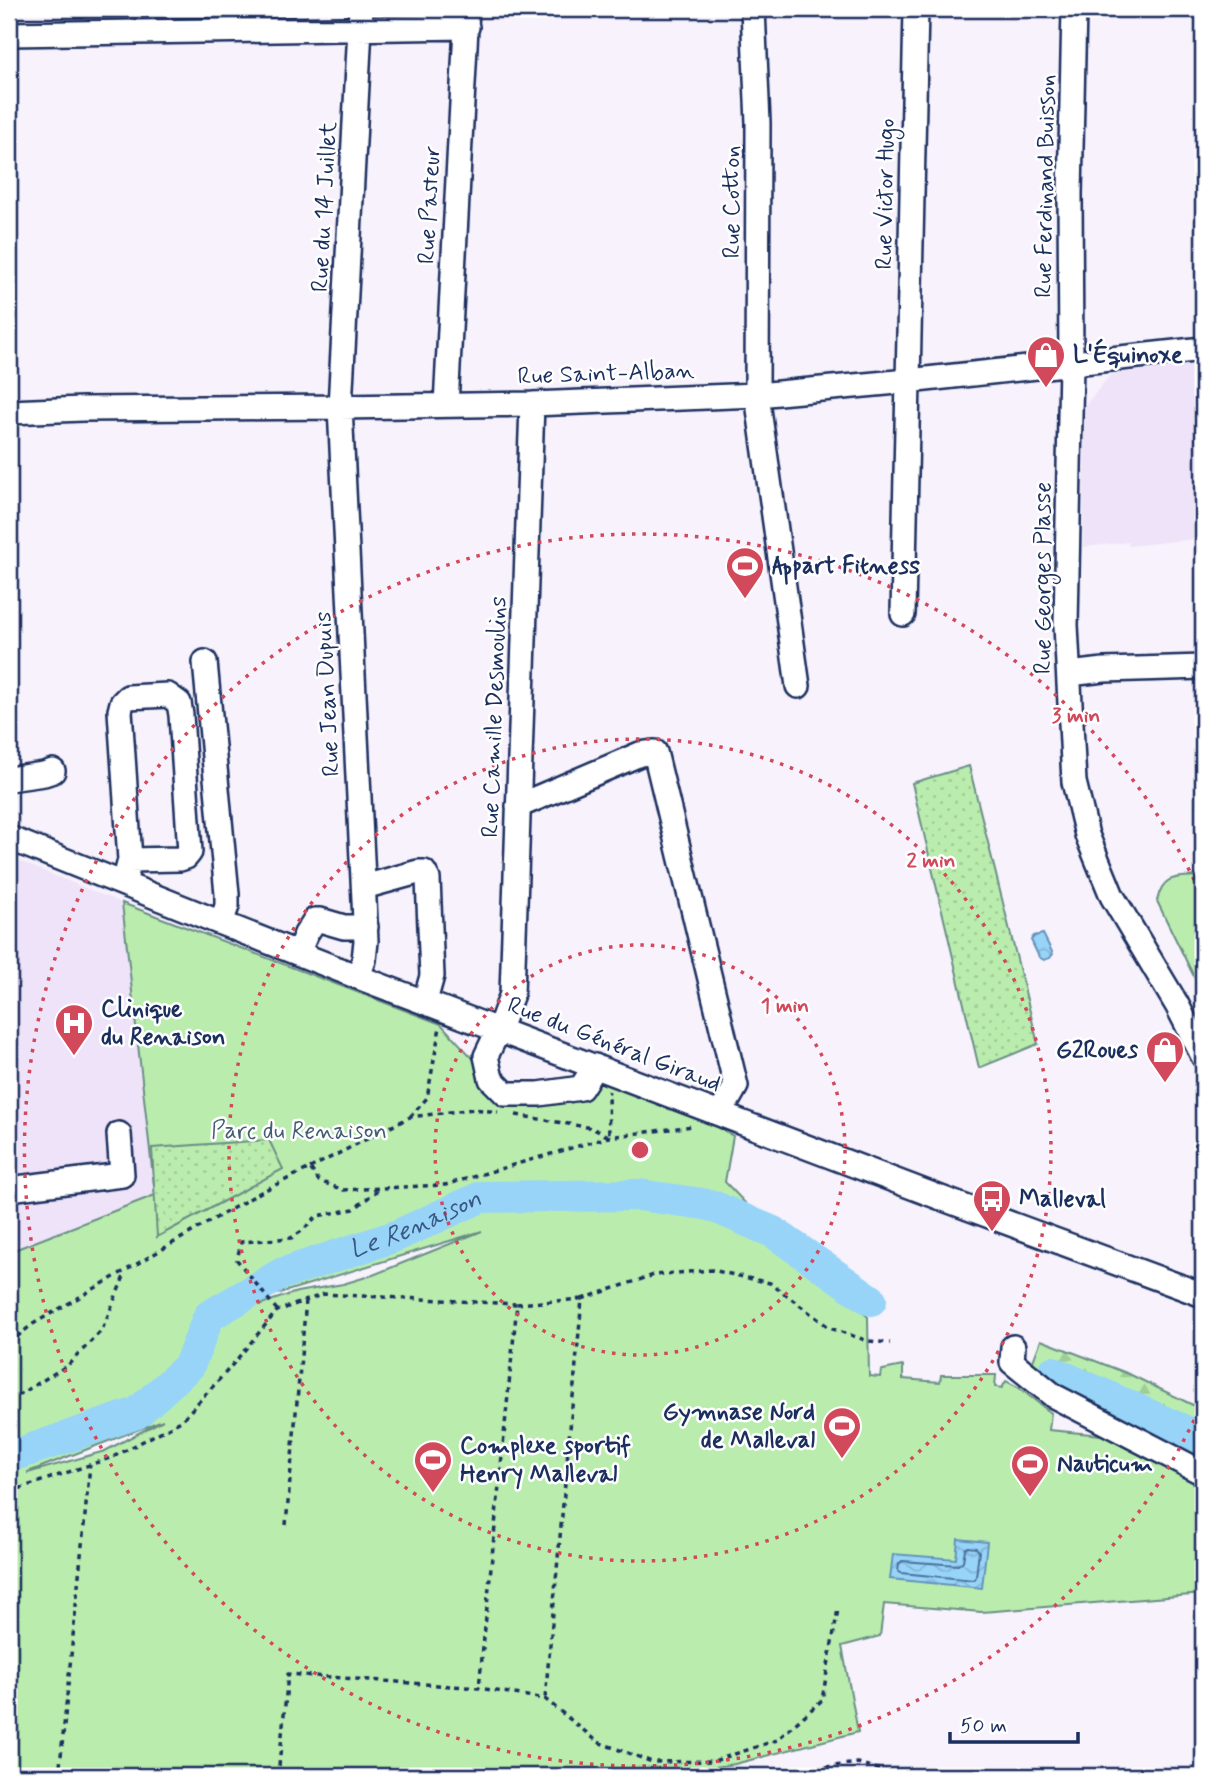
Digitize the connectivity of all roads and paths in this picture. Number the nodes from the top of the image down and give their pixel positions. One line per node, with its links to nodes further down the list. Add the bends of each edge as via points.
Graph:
1 (753, 9): 10 (street, Rue Cotton, via 758,136)
2 (916, 9): 9 (street, Rue Victor Hugo)
3 (1074, 9): 8 (street, Rue Ferdinand Buisson)
4 (361, 18): 5 (street); 6 (street); 13 (street, Rue du 14 Juillet)
5 (467, 18): 12 (street, Rue Pasteur)
6 (9, 34)
7 (1203, 349): 8 (street, Rue Saint-Alban)
8 (1071, 363): 9 (street, Rue Saint-Alban); 18 (street, Rue Georges Plasse)
9 (908, 381): 10 (street, Rue Saint-Alban); 15 (street, Rue Victor Hugo)
10 (757, 395): 11 (street, Rue Saint-Alban); 19 (street, Rue Cotton)
11 (532, 404): 12 (street, Rue Saint-Alban); 22 (street, Rue Camille Desmoulins)
12 (446, 405): 13 (street, Rue Saint-Alban)
13 (340, 407): 14 (street, Rue Saint-Alban); 26 (street, Rue Jean Dupuis)
14 (9, 412)
15 (904, 614)
16 (205, 662): 27 (street, via 227,894)
17 (1203, 667): 18 (street)
18 (1069, 674): 34 (street, Rue Georges Plasse, via 1074,782 1087,835 1112,897)
19 (798, 685)
20 (53, 771): 21 (street)
21 (9, 779)
22 (518, 806): 33 (street, Rue Camille Desmoulins, via 512,994); 38 (street, via 640,754 655,752 736,1086)
23 (9, 838): 25 (street, Rue du Général Giraud)
24 (130, 860): 24 (street, via 180,859 190,852 181,715 179,703 168,695 128,697 120,711); 25 (street)
25 (124, 884): 27 (street, Rue du Général Giraud)
26 (364, 887): 28 (street, Rue Jean Dupuis); 31 (street, via 418,872 428,878 432,976)
27 (221, 923): 29 (street, Rue du Général Giraud)
28 (366, 927): 29 (street, via 315,920); 30 (street, Rue Jean Dupuis, via 366,951)
29 (298, 953): 30 (street, Rue du Général Giraud)
30 (358, 977): 31 (street, Rue du Général Giraud)
31 (425, 1001): 33 (street, Rue du Général Giraud)
32 (442, 1018): 40 (path, via 427,1098)
33 (499, 1029): 35 (street, Rue du Général Giraud); 35 (street, Rue Camille Desmoulins, via 486,1056 491,1079 506,1094 581,1088)
34 (1203, 1056)
35 (595, 1066): 38 (street, Rue du Général Giraud)
36 (613, 1084): 42 (path, via 608,1094)
37 (501, 1113): 40 (path, via 474,1108)
38 (720, 1114): 42 (path, via 680,1128); 47 (street, Rue du Général Giraud)
39 (514, 1115): 42 (path, via 592,1128)
40 (410, 1117): 43 (path)
41 (119, 1134): 45 (street, via 122,1175)
42 (609, 1137): 44 (path, via 445,1185)
43 (310, 1168): 44 (path, via 319,1181 343,1190); 46 (path)
44 (381, 1188): 51 (path, via 354,1209 317,1216 290,1238 241,1242 237,1261)
45 (9, 1189)
46 (125, 1272): 52 (path, via 33,1324); 55 (path, via 102,1330 68,1364)
47 (1203, 1295)
48 (582, 1299): 50 (path); 53 (path, via 654,1275 712,1270 770,1283 830,1328); 62 (path)
49 (306, 1300): 50 (path, via 324,1294); 51 (path); 59 (path)
50 (517, 1304): 61 (path)
51 (277, 1311): 56 (path, via 181,1421)
52 (9, 1343)
53 (890, 1343)
54 (1013, 1347): 57 (street, via 1012,1362 1054,1396)
55 (9, 1401)
56 (90, 1465): 58 (path); 64 (path)
57 (1203, 1473)
58 (9, 1489)
59 (286, 1525)
60 (838, 1609): 62 (path, via 822,1700 777,1740 714,1761 652,1762 598,1742)
61 (479, 1688): 62 (path); 65 (path, via 288,1674)
62 (545, 1699)
63 (786, 1772): 66 (path, via 858,1763)
64 (60, 1776)
65 (278, 1776)
66 (900, 1776)

